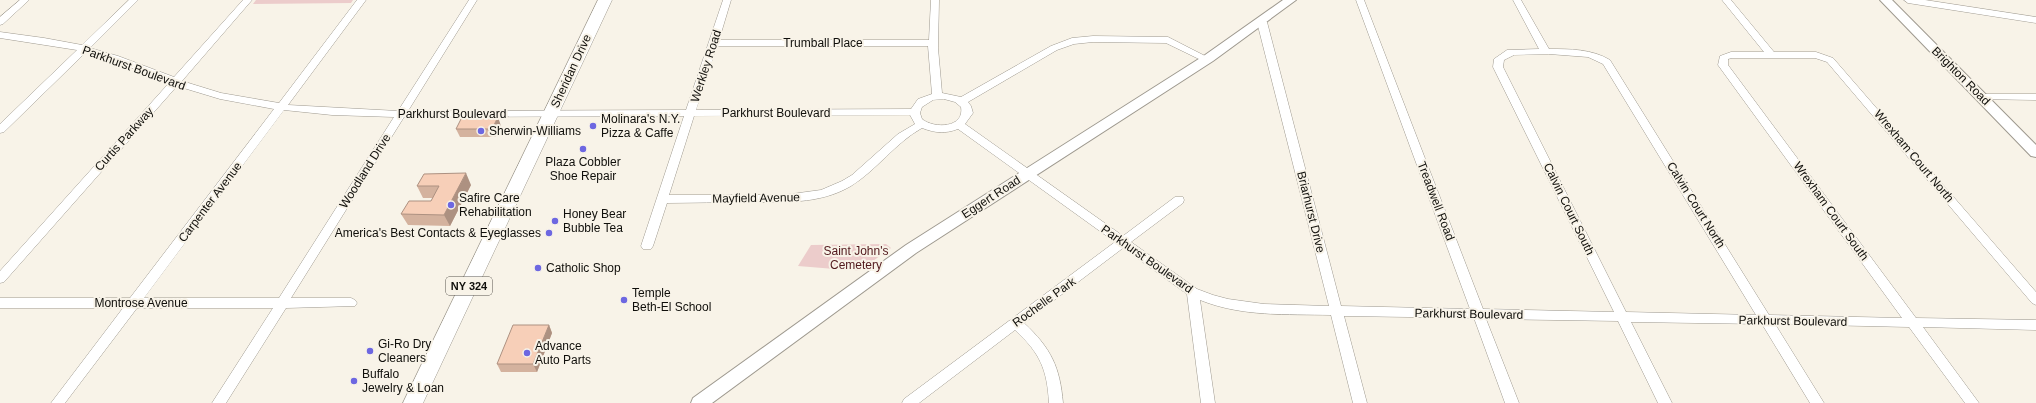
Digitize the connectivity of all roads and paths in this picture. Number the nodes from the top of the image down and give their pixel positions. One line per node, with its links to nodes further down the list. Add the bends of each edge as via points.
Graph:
1 (25, 0): 16 (street)
2 (134, 0): 21 (street)
3 (248, 0): 25 (street, Curtis Parkway)
4 (362, 0): 30 (street, Carpenter Avenue)
5 (473, 0): 33 (street, Woodland Drive)
6 (605, 0): 32 (main road, Sheridan Drive / NY 324)
7 (728, 0): 19 (street, Werkley Road)
8 (935, 0): 20 (street)
9 (1290, 0): 17 (street, Eggert Road)
10 (1360, 0): 52 (street, Treadwell Road)
11 (1518, 0): 22 (street)
12 (1726, 0): 23 (street)
13 (1886, 0): 27 (street, Brighton Road)
14 (1908, 0): 15 (street)
15 (2036, 20)
16 (0, 22)
17 (1262, 22): 24 (street, Eggert Road); 51 (street, Briarhurst Drive)
18 (0, 35): 21 (street, Parkhurst Boulevard)
19 (713, 43): 20 (street, Trumball Place); 34 (street, Werkley Road)
20 (933, 43): 26 (street)
21 (83, 49): 25 (street, Parkhurst Boulevard, via 131,64); 37 (street)
22 (1546, 52): 53 (street, Calvin Court South, via 1507,53 1499,59 1498,67); 54 (street, Calvin Court North, via 1586,53 1607,62)
23 (1771, 55): 46 (street, Wrexham Court North, via 1816,55 1835,64); 56 (street, Wrexham Court South, via 1731,54 1723,58 1722,65)
24 (1206, 59): 29 (street, via 1168,40 1077,40 1054,48); 39 (street, Eggert Road)
25 (174, 83): 30 (street, Parkhurst Boulevard, via 220,96); 44 (street, Curtis Parkway)
26 (937, 96): 29 (street, via 951,96); 31 (street, via 920,104)
27 (1981, 97): 28 (street); 38 (street, Brighton Road)
28 (2036, 98)
29 (962, 101): 36 (street, via 968,108 968,115)
30 (282, 107): 33 (street, Parkhurst Boulevard); 48 (street, Carpenter Avenue)
31 (915, 112): 34 (street, Parkhurst Boulevard); 35 (street)
32 (551, 113): 33 (street, Parkhurst Boulevard); 34 (street, Parkhurst Boulevard); 60 (main road, Sheridan Drive / NY 324)
33 (400, 114): 49 (street, Woodland Drive)
34 (690, 114): 40 (street, Werkley Road)
35 (922, 124): 36 (street, via 943,130); 40 (street, Mayfield Avenue, via 845,185 821,194 795,198)
36 (960, 125): 39 (street, Parkhurst Boulevard)
37 (0, 130)
38 (2036, 153)
39 (1026, 174): 42 (street, Parkhurst Boulevard); 61 (street, Eggert Road, via 911,249)
40 (663, 199): 43 (street, Werkley Road)
41 (1179, 200): 42 (street, Rochelle Park)
42 (1124, 243): 45 (street, Parkhurst Boulevard); 55 (street, Rochelle Park)
43 (647, 246)
44 (0, 279)
45 (1193, 292): 51 (street, Parkhurst Boulevard, via 1237,308); 64 (street)
46 (2036, 300)
47 (0, 303): 48 (street, Montrose Avenue)
48 (134, 303): 49 (street, Montrose Avenue); 58 (street, Carpenter Avenue)
49 (282, 303): 50 (street, Montrose Avenue); 59 (street, Woodland Drive)
50 (351, 303)
51 (1337, 311): 52 (street, Parkhurst Boulevard); 65 (street, Briarhurst Drive)
52 (1479, 314): 53 (street, Parkhurst Boulevard); 66 (street, Treadwell Road)
53 (1622, 317): 54 (street, Parkhurst Boulevard); 67 (street, Calvin Court South)
54 (1766, 320): 56 (street, Parkhurst Boulevard); 68 (street, Calvin Court North)
55 (1015, 323): 62 (street, Rochelle Park); 63 (street, via 1047,356 1055,379)
56 (1913, 323): 57 (street, Parkhurst Boulevard); 69 (street, Wrexham Court South)
57 (2036, 325)
58 (58, 403)
59 (219, 403)
60 (413, 403)
61 (699, 403)
62 (909, 403)
63 (1056, 403)
64 (1208, 403)
65 (1360, 403)
66 (1512, 403)
67 (1665, 403)
68 (1817, 403)
69 (1972, 403)

